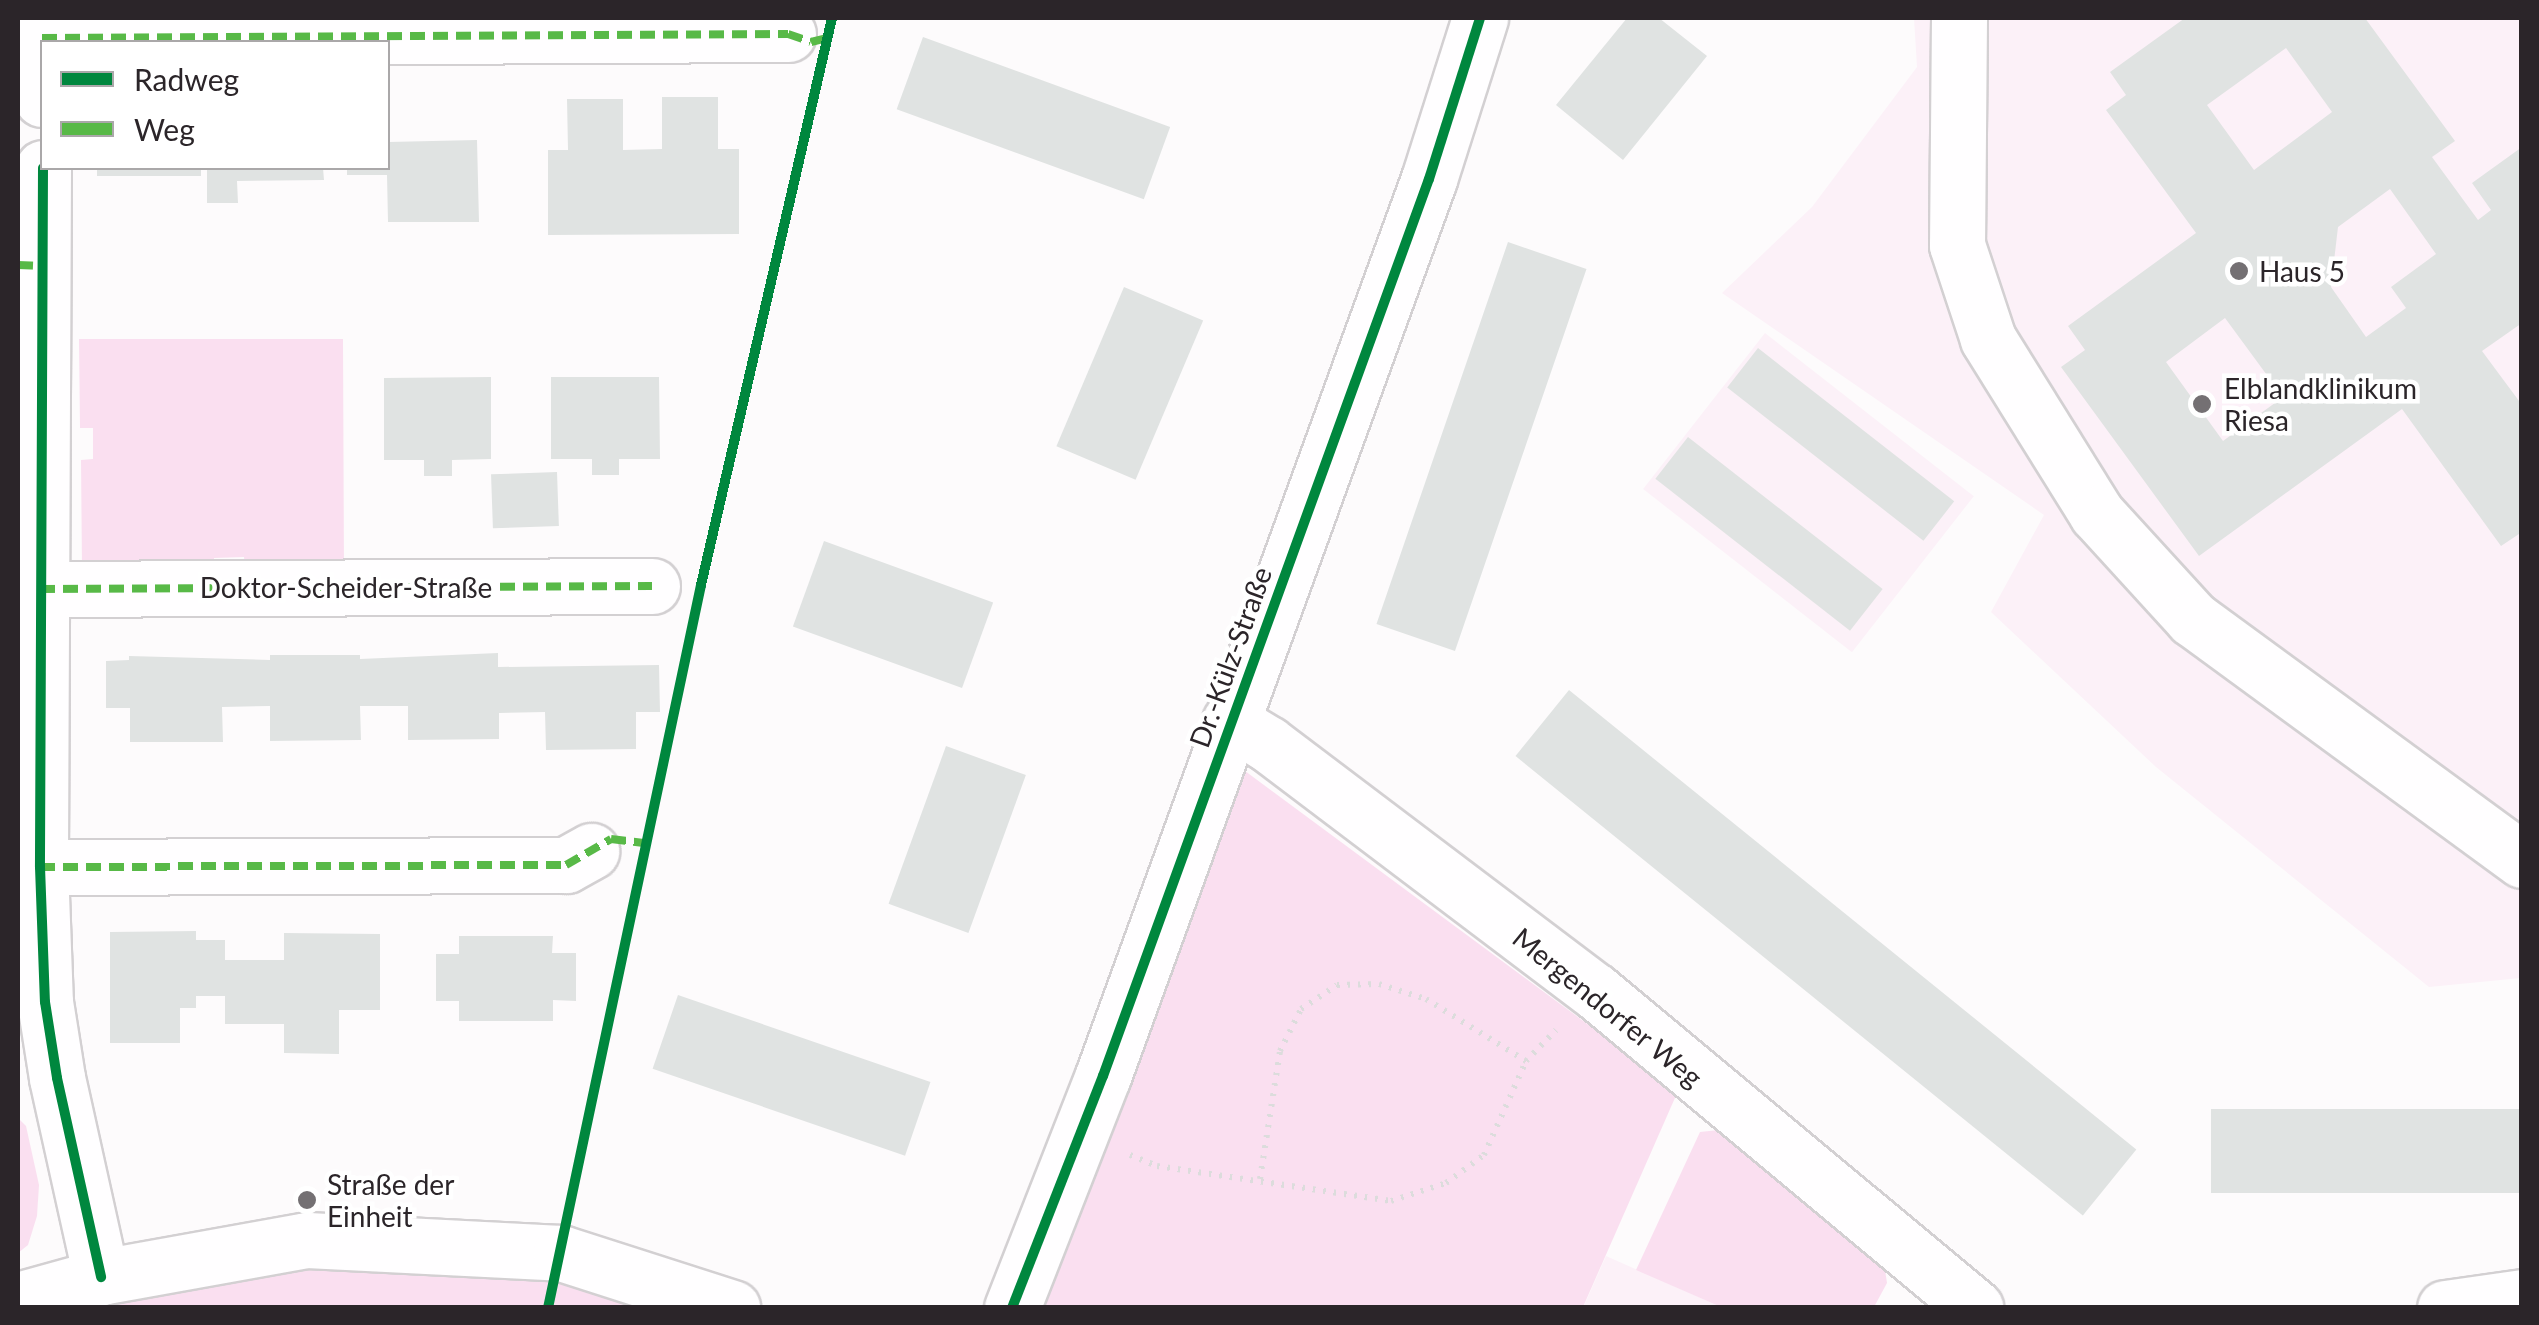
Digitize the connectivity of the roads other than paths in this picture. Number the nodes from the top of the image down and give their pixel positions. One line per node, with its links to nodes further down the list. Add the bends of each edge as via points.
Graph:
1 (1480, 18): 9 (street, Dr.-Külz-Straße, via 1429,180)
2 (1959, 18): 12 (street, via 1957,245 1988,339 2097,514 2193,620)
3 (42, 28): 4 (street)
4 (788, 34)
5 (43, 170): 6 (street)
6 (31, 266): 8 (street)
7 (652, 586): 8 (street, Doktor-Scheider-Straße)
8 (40, 589): 10 (street)
9 (1230, 720): 17 (street, Dr.-Külz-Straße); 18 (street, Mergendorfer Weg, via 1595,991)
10 (33, 840): 11 (street, via 566,865); 13 (street, via 44,1002)
11 (591, 851)
12 (2522, 860)
13 (101, 1277): 15 (street); 16 (street, via 307,1240 560,1253)
14 (2522, 1298): 19 (street)
15 (18, 1300)
16 (732, 1308)
17 (1012, 1308)
18 (1975, 1308)
19 (2446, 1308)

